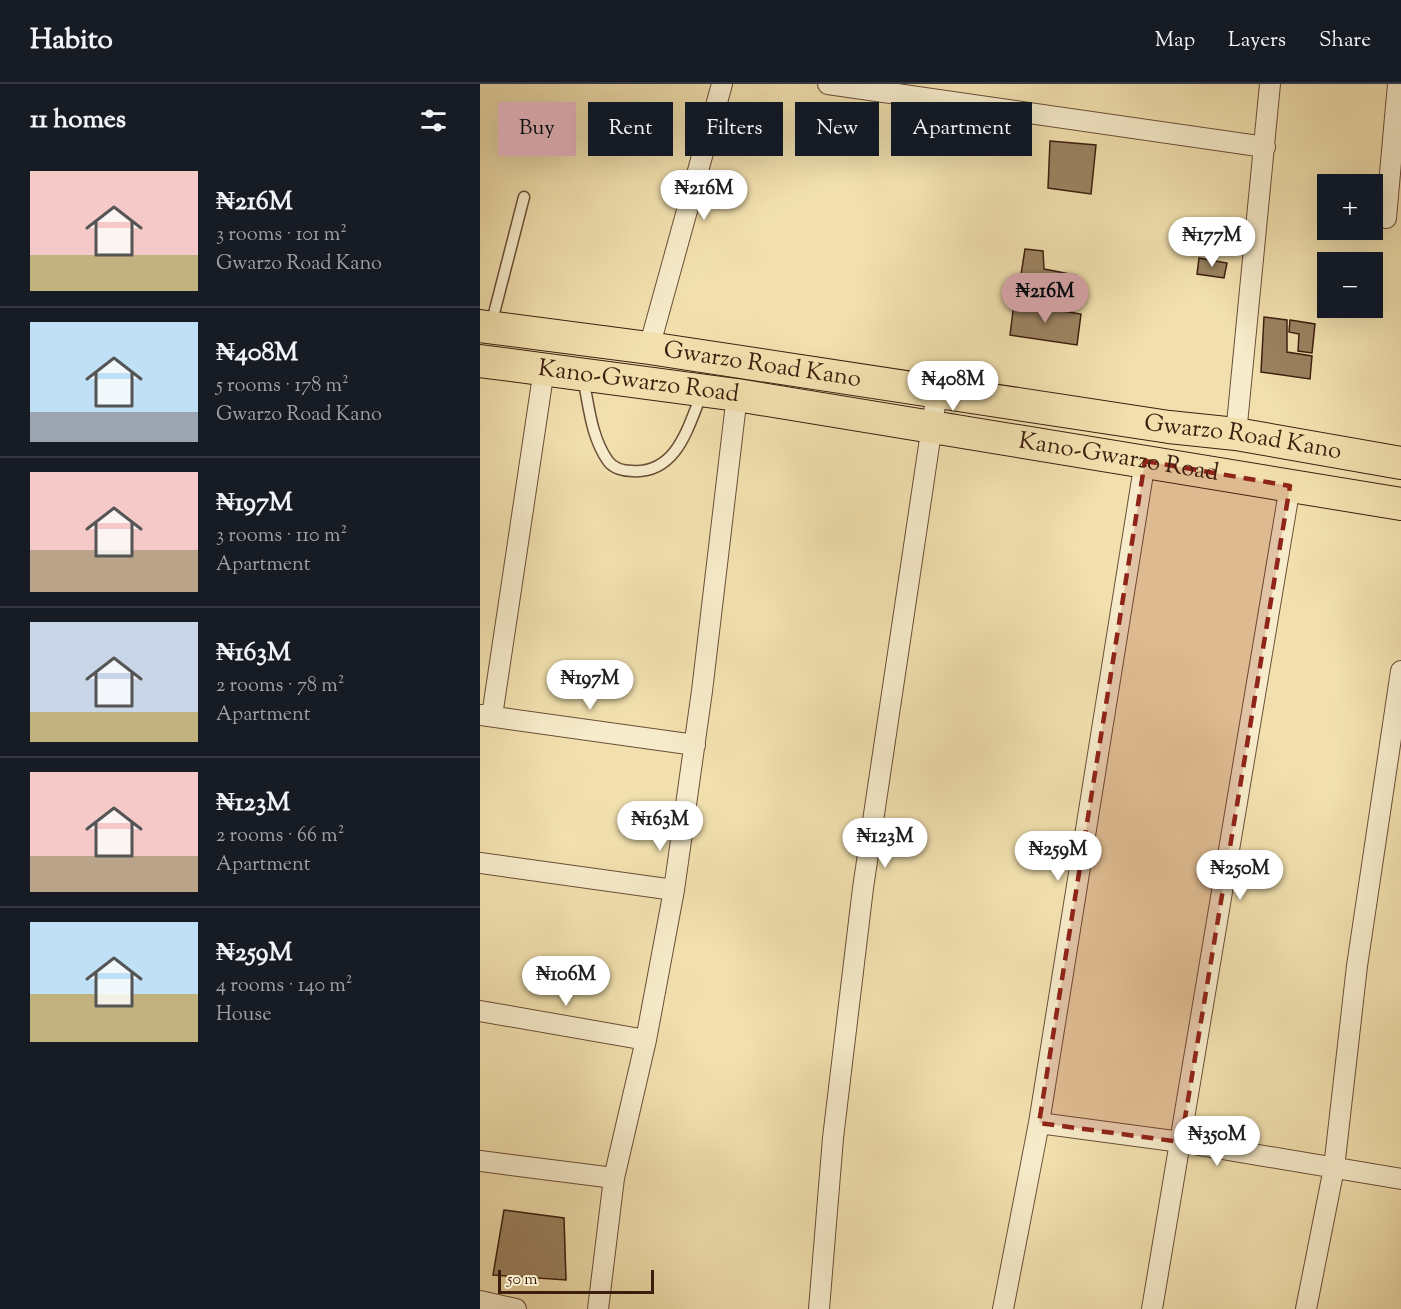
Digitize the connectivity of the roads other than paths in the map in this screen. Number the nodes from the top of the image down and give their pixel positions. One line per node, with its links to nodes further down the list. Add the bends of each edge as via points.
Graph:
1 (722, 84): 10 (street)
2 (828, 84): 5 (street)
3 (1270, 84): 6 (street)
4 (1398, 84): 8 (street)
5 (877, 87): 6 (street)
6 (1264, 147): 18 (street)
7 (524, 197): 9 (lane)
8 (1386, 218)
9 (485, 327): 10 (main road, Gwarzo Road Kano)
10 (649, 348): 15 (main road, Gwarzo Road Kano)
11 (480, 361): 12 (main road, Kano-Gwarzo Road)
12 (544, 369): 13 (main road, Kano-Gwarzo Road); 24 (street)
13 (582, 375): 14 (main road, Kano-Gwarzo Road); 14 (lane, via 594,434 609,464 623,471 660,468 680,442)
14 (703, 391): 16 (main road, Kano-Gwarzo Road)
15 (937, 392): 17 (street); 18 (main road, Gwarzo Road Kano)
16 (737, 395): 17 (main road, Kano-Gwarzo Road); 25 (street)
17 (931, 426): 19 (main road, Kano-Gwarzo Road); 39 (street, via 863,888 833,1138)
18 (1236, 434): 20 (main road, Gwarzo Road Kano)
19 (1145, 461): 21 (main road, Kano-Gwarzo Road); 30 (street)
20 (1401, 463)
21 (1290, 486): 22 (main road, Kano-Gwarzo Road); 31 (street)
22 (1401, 504)
23 (1401, 671): 33 (street, via 1357,966)
24 (486, 715): 25 (street)
25 (695, 746): 27 (street)
26 (480, 862): 27 (street)
27 (674, 890): 29 (street)
28 (480, 1011): 29 (street)
29 (646, 1040): 34 (street)
30 (1038, 1123): 31 (street); 40 (street)
31 (1181, 1142): 33 (street); 41 (street)
32 (480, 1161): 34 (street)
33 (1334, 1168): 35 (street); 42 (street)
34 (614, 1178): 38 (street)
35 (1401, 1179)
36 (480, 1301): 37 (street)
37 (516, 1309)
38 (598, 1309)
39 (819, 1309)
40 (1004, 1309)
41 (1152, 1309)
42 (1306, 1309)

